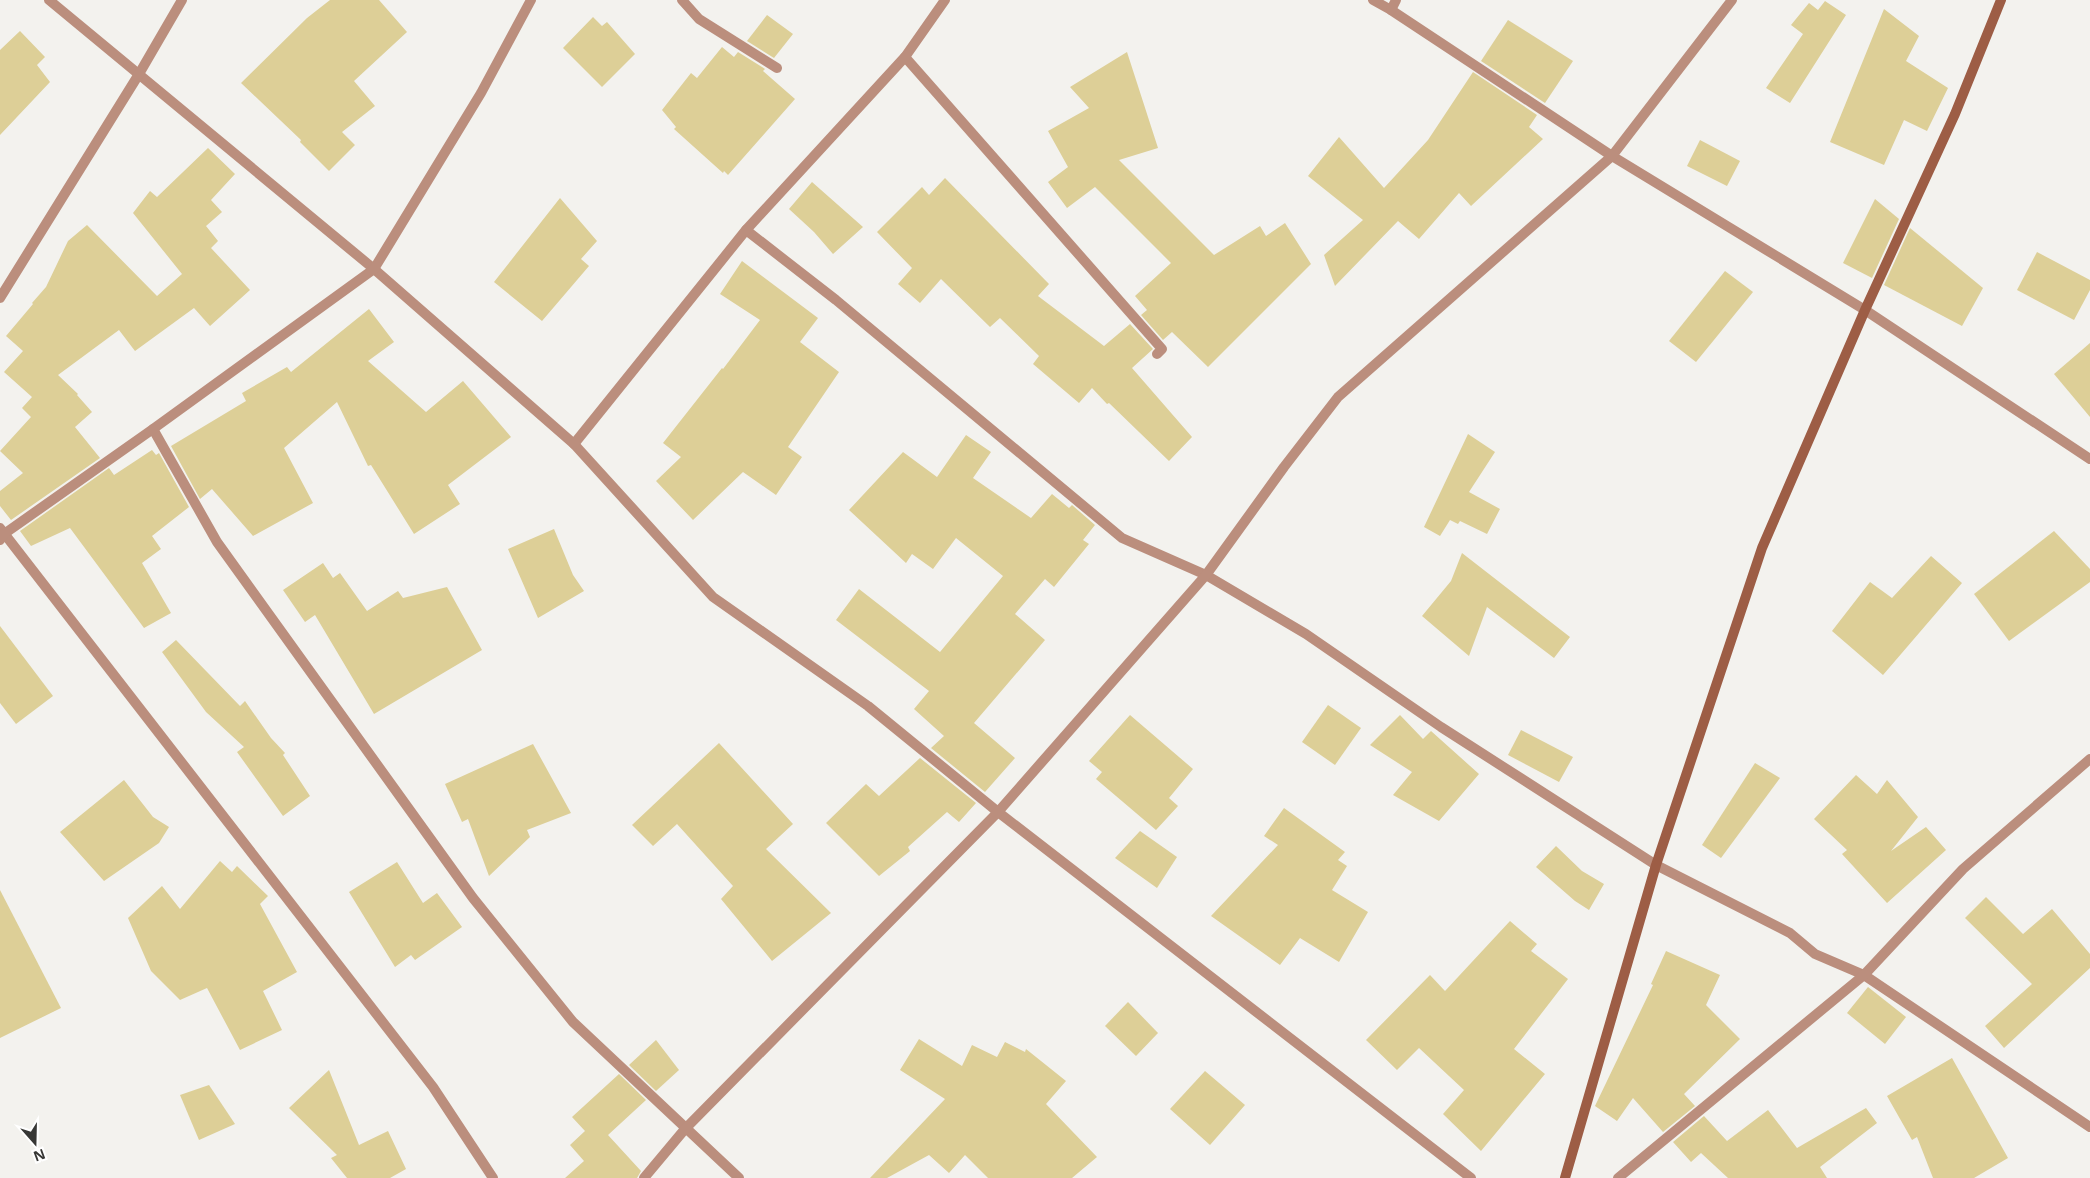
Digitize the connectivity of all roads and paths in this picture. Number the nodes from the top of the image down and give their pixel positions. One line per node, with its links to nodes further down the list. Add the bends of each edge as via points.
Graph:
1 (49, 0): 12 (street)
2 (182, 0): 12 (street)
3 (531, 0): 15 (street, via 481,93)
4 (682, 0): 11 (street, via 699,19)
5 (945, 0): 10 (street)
6 (1373, 0): 9 (street)
7 (1732, 0): 13 (street)
8 (2001, 0): 17 (street, via 1955,114)
9 (1394, 5): 13 (street)
10 (905, 57): 14 (street); 18 (street, via 1162,348)
11 (777, 68)
12 (139, 74): 15 (street); 16 (street)
13 (1612, 156): 17 (street); 23 (street, via 1338,397)
14 (746, 230): 20 (street); 23 (street, via 949,393 1122,538)
15 (374, 269): 19 (street); 20 (street)
16 (0, 298)
17 (1866, 310): 21 (street); 26 (street, via 1762,548)
18 (1157, 354)
19 (153, 429): 22 (street); 29 (street, via 217,542 473,898 573,1022)
20 (574, 444): 25 (street, via 713,597 868,706)
21 (2090, 459)
22 (1, 534): 30 (street, via 433,1087)
23 (1206, 575): 25 (street); 26 (street, via 1306,634 1442,727)
24 (2090, 759): 27 (street, via 1963,869)
25 (998, 812): 29 (street); 33 (street)
26 (1656, 865): 27 (street, via 1790,933 1814,954); 34 (street)
27 (1864, 975): 28 (street); 35 (street)
28 (2090, 1127)
29 (685, 1129): 31 (street); 32 (street)
30 (493, 1178)
31 (644, 1178)
32 (739, 1178)
33 (1470, 1178)
34 (1565, 1178)
35 (1618, 1178)

